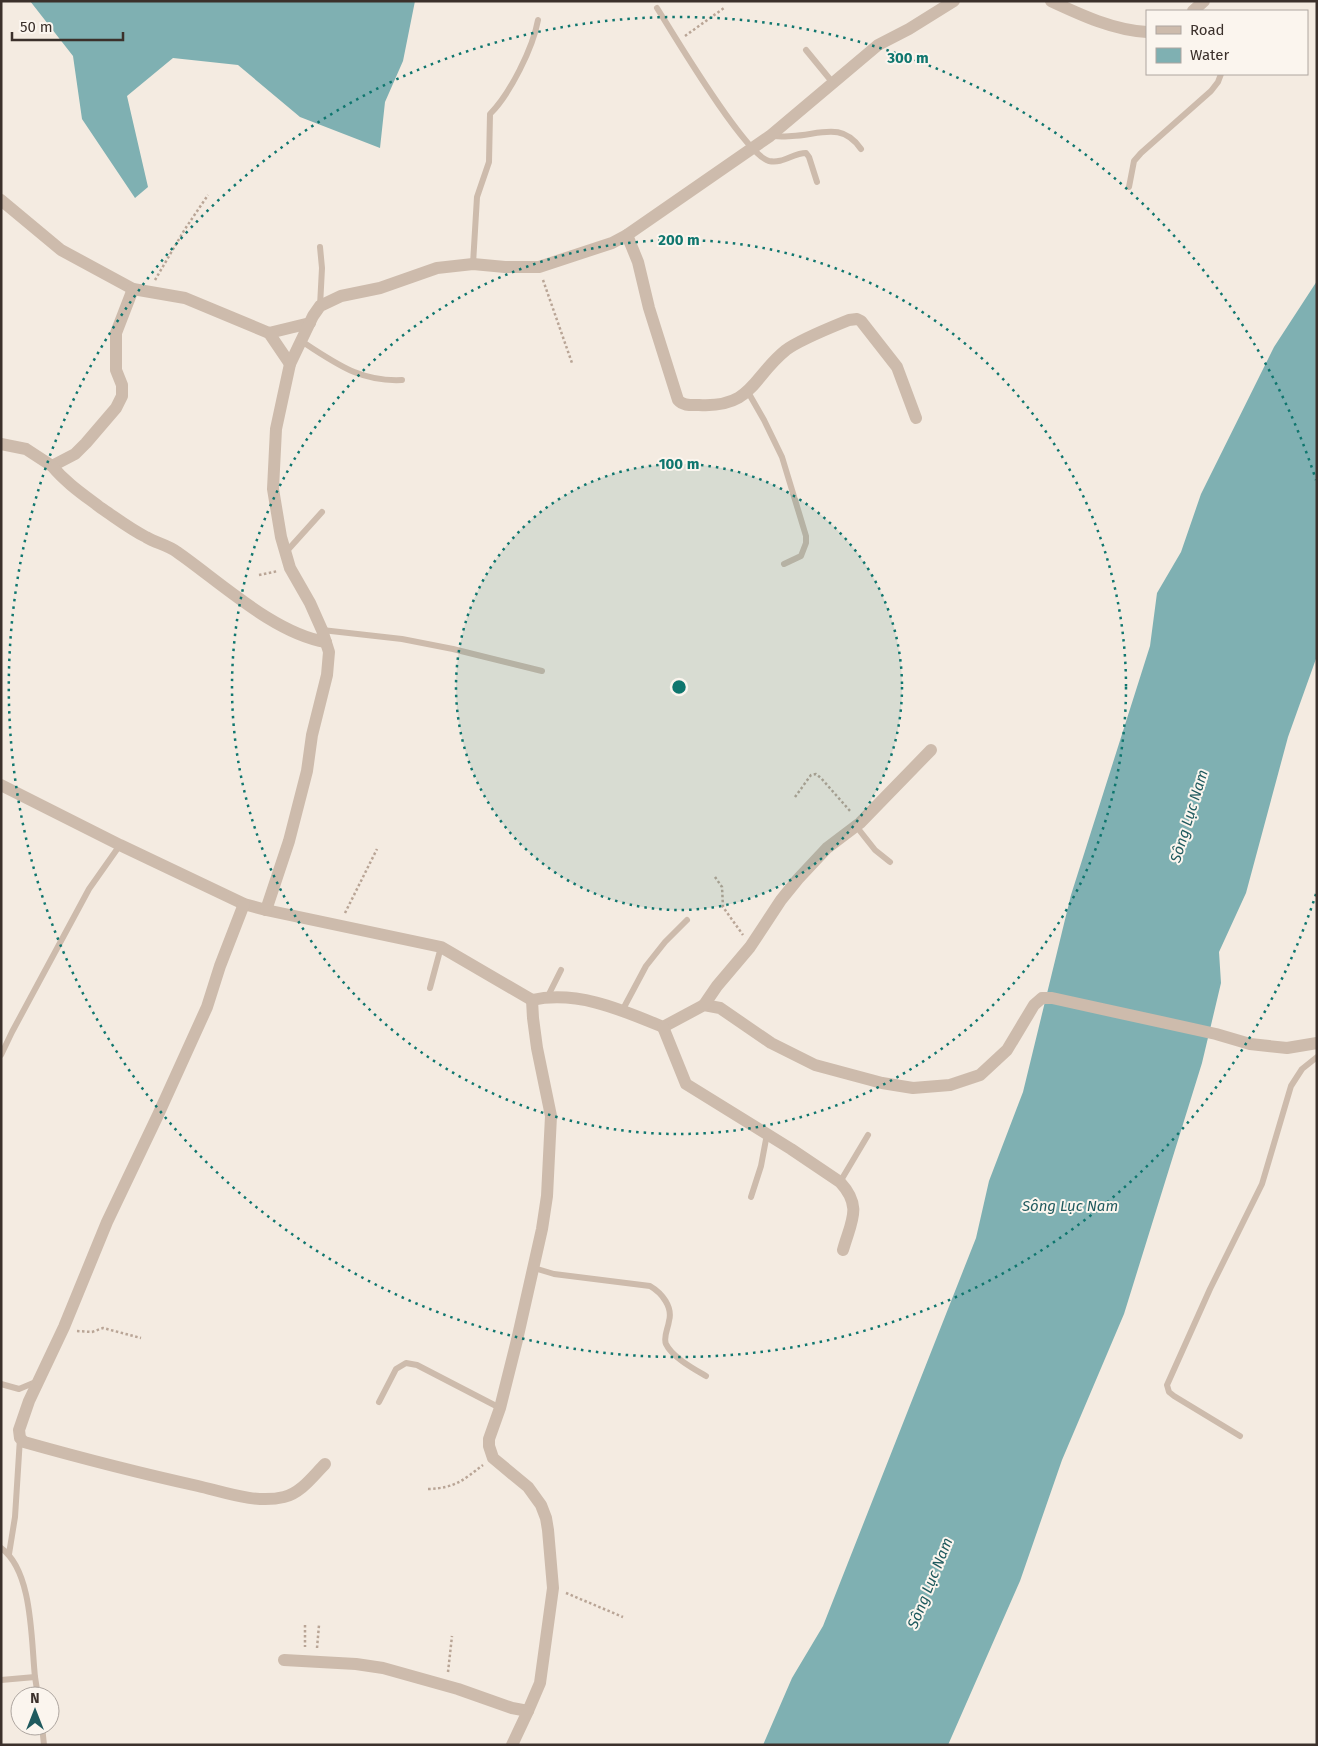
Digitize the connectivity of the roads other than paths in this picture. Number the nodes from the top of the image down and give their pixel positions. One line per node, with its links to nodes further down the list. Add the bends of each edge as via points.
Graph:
1 (954, 1): 10 (street, via 909,30 878,45)
2 (1051, 1): 7 (street, via 1117,27)
3 (1204, 1): 5 (street)
4 (657, 8): 12 (lane, via 718,105)
5 (1194, 10)
6 (538, 20): 19 (lane, via 515,78 498,107 490,114 489,162 477,197)
7 (1146, 32)
8 (806, 50): 10 (lane)
9 (1221, 75): 15 (lane, via 1210,91 1134,161)
10 (832, 83): 11 (street)
11 (770, 136): 12 (street); 13 (lane, via 834,131 855,141)
12 (752, 149): 14 (lane, via 769,161 806,153); 17 (street)
13 (861, 149)
14 (817, 182)
15 (1128, 187)
16 (1, 200): 20 (street, via 61,250)
17 (627, 235): 19 (street, via 539,267 505,268); 27 (street, via 638,262 678,400 685,405 710,406 728,403)
18 (320, 247): 21 (lane)
19 (473, 264): 21 (street, via 437,268 380,288 341,296)
20 (133, 289): 23 (street, via 185,298); 30 (street, via 116,332 116,370 122,396 116,408 86,443 75,454)
21 (320, 306): 22 (street)
22 (310, 323): 23 (street); 24 (street)
23 (269, 333): 25 (street)
24 (301, 342): 25 (street); 26 (lane, via 366,378)
25 (290, 364): 32 (street, via 276,429 273,489)
26 (402, 380)
27 (748, 392): 28 (street, via 787,349 857,319 897,367); 33 (lane, via 782,457 806,536 801,556)
28 (916, 418)
29 (1, 444): 30 (street, via 26,449)
30 (52, 466): 35 (street, via 72,486 132,530 176,550 276,623 310,640)
31 (322, 512): 32 (lane)
32 (285, 553): 34 (street)
33 (784, 564)
34 (322, 630): 35 (street); 36 (lane, via 402,639)
35 (326, 642): 43 (street, via 329,652 327,675 307,771 289,842)
36 (542, 671)
37 (931, 750): 39 (street)
38 (1, 785): 40 (street)
39 (858, 825): 41 (lane, via 875,850); 50 (street, via 828,848 798,879 750,947)
40 (120, 845): 42 (street); 54 (lane, via 89,889)
41 (890, 862)
42 (244, 904): 43 (street); 63 (street, via 207,1007 107,1222)
43 (266, 910): 45 (street)
44 (687, 920): 51 (lane, via 646,966)
45 (441, 947): 47 (lane); 49 (street)
46 (561, 970): 48 (lane)
47 (430, 988)
48 (548, 996): 49 (street); 51 (street, via 572,997)
49 (532, 1000): 61 (street, via 552,1130 548,1196)
50 (704, 1004): 52 (street); 53 (street, via 720,1008 771,1043 815,1065 882,1084 913,1088 950,1085 980,1075 1007,1050 1034,1004 1042,998 1250,1044 1287,1048)
51 (622, 1012): 52 (street)
52 (663, 1027): 56 (street, via 686,1084)
53 (1317, 1043)
54 (1, 1056)
55 (1317, 1057): 67 (lane, via 1302,1069 1291,1086 1262,1184 1210,1289 1168,1385 1174,1396)
56 (767, 1134): 58 (street); 59 (lane)
57 (868, 1135): 58 (lane)
58 (840, 1182): 60 (street, via 855,1206)
59 (752, 1197)
60 (843, 1250)
61 (534, 1268): 62 (lane, via 554,1274 650,1286 657,1290 670,1311 665,1337 667,1346 679,1359); 66 (street)
62 (706, 1376)
63 (39, 1380): 64 (lane, via 19,1388); 68 (street, via 21,1425)
64 (1, 1384)
65 (379, 1402): 66 (lane, via 396,1369 406,1362 418,1364)
66 (500, 1408): 76 (street, via 489,1439 490,1452 528,1487 540,1505 548,1530 553,1588 540,1683)
67 (1240, 1436)
68 (20, 1438): 69 (street, via 24,1442 122,1469 249,1497 284,1497 300,1489); 71 (lane)
69 (324, 1464)
70 (1, 1548): 71 (lane)
71 (9, 1554): 73 (lane, via 20,1571 27,1596)
72 (284, 1660): 76 (street, via 383,1668)
73 (35, 1676): 74 (lane); 75 (lane)
74 (1, 1680)
75 (36, 1686)
76 (528, 1711): 77 (street)
77 (512, 1745)

